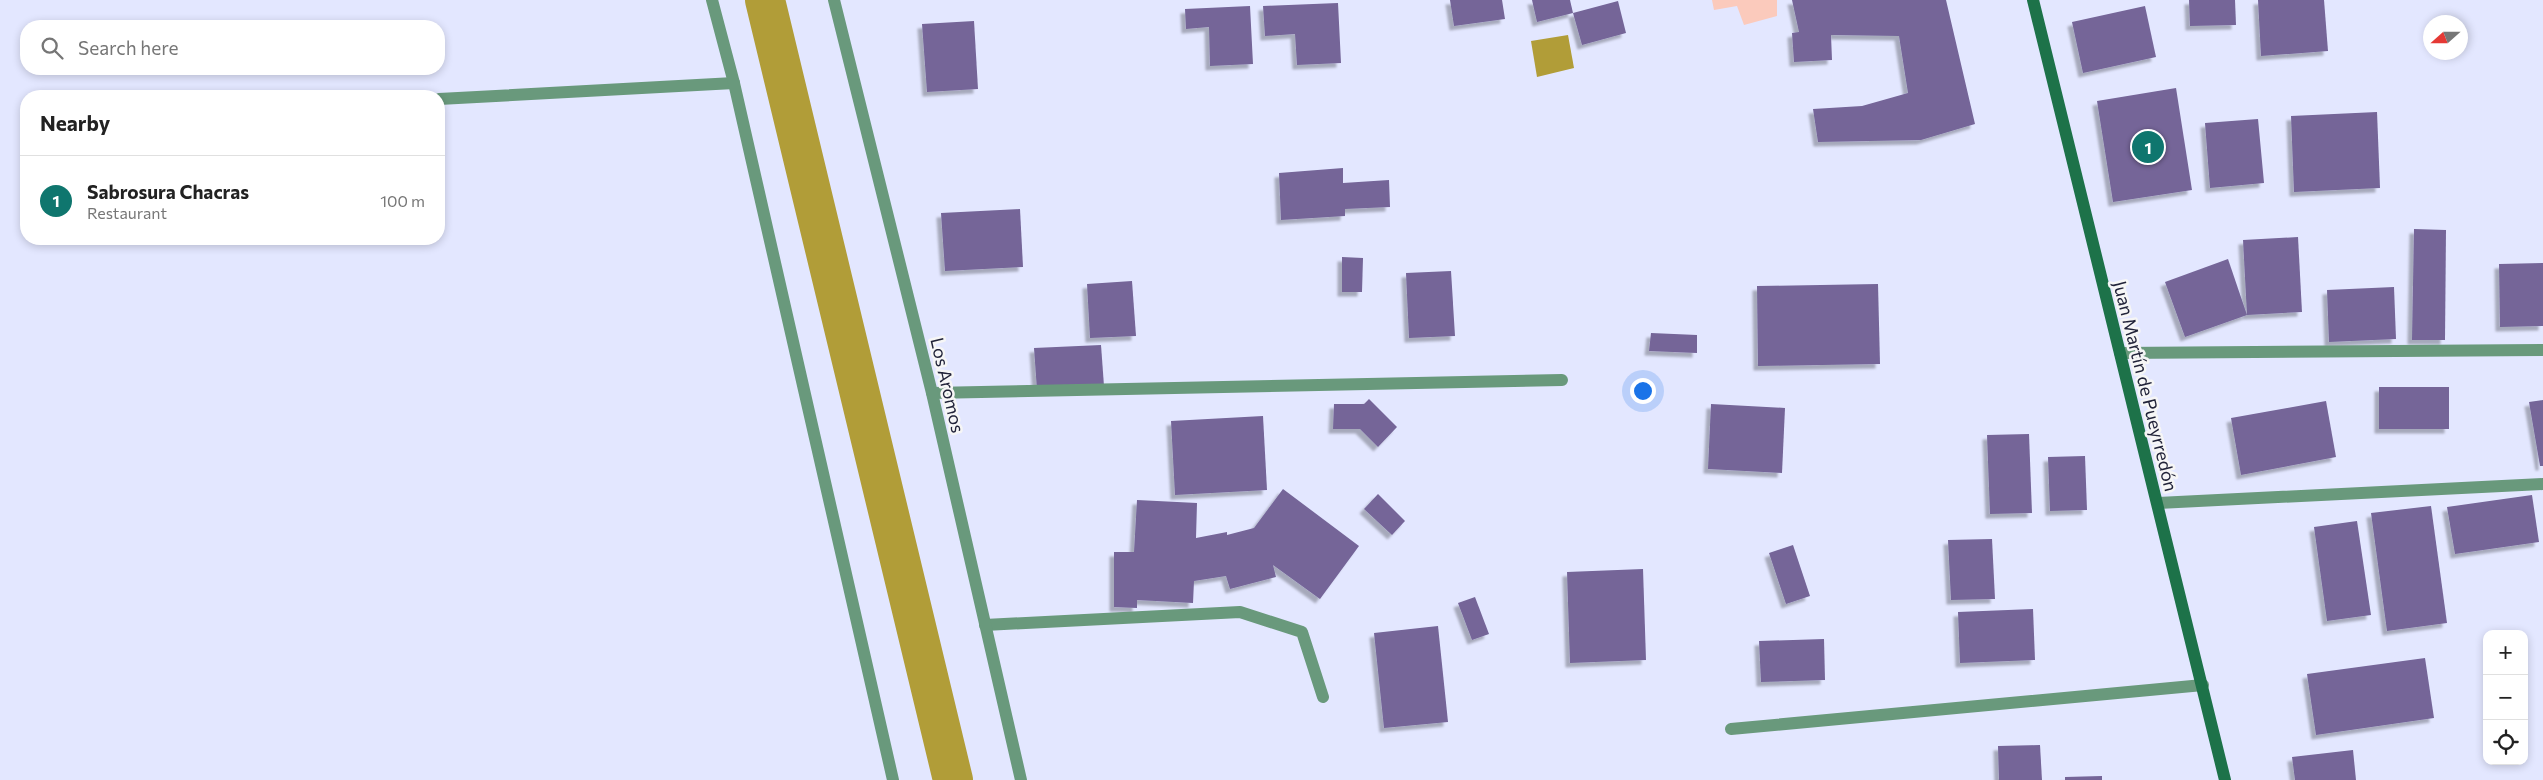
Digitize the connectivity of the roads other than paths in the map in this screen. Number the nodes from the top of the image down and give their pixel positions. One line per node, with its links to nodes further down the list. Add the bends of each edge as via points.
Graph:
1 (712, 0): 4 (street)
2 (834, 0): 9 (street, Los Aromos)
3 (2033, 0): 7 (main road, Juan Martín de Pueyrredón)
4 (734, 83): 5 (street); 16 (street)
5 (445, 99)
6 (2543, 350): 7 (street)
7 (2120, 353): 11 (main road, Juan Martín de Pueyrredón)
8 (1562, 380): 9 (street)
9 (932, 392): 12 (street, Los Aromos)
10 (2543, 484): 11 (street)
11 (2158, 503): 13 (main road, Juan Martín de Pueyrredón)
12 (984, 625): 14 (street, via 1240,612 1302,632); 17 (street, Los Aromos)
13 (2203, 685): 15 (street); 18 (main road, Juan Martín de Pueyrredón)
14 (1323, 697)
15 (1731, 729)
16 (893, 780)
17 (1021, 780)
18 (2225, 780)

